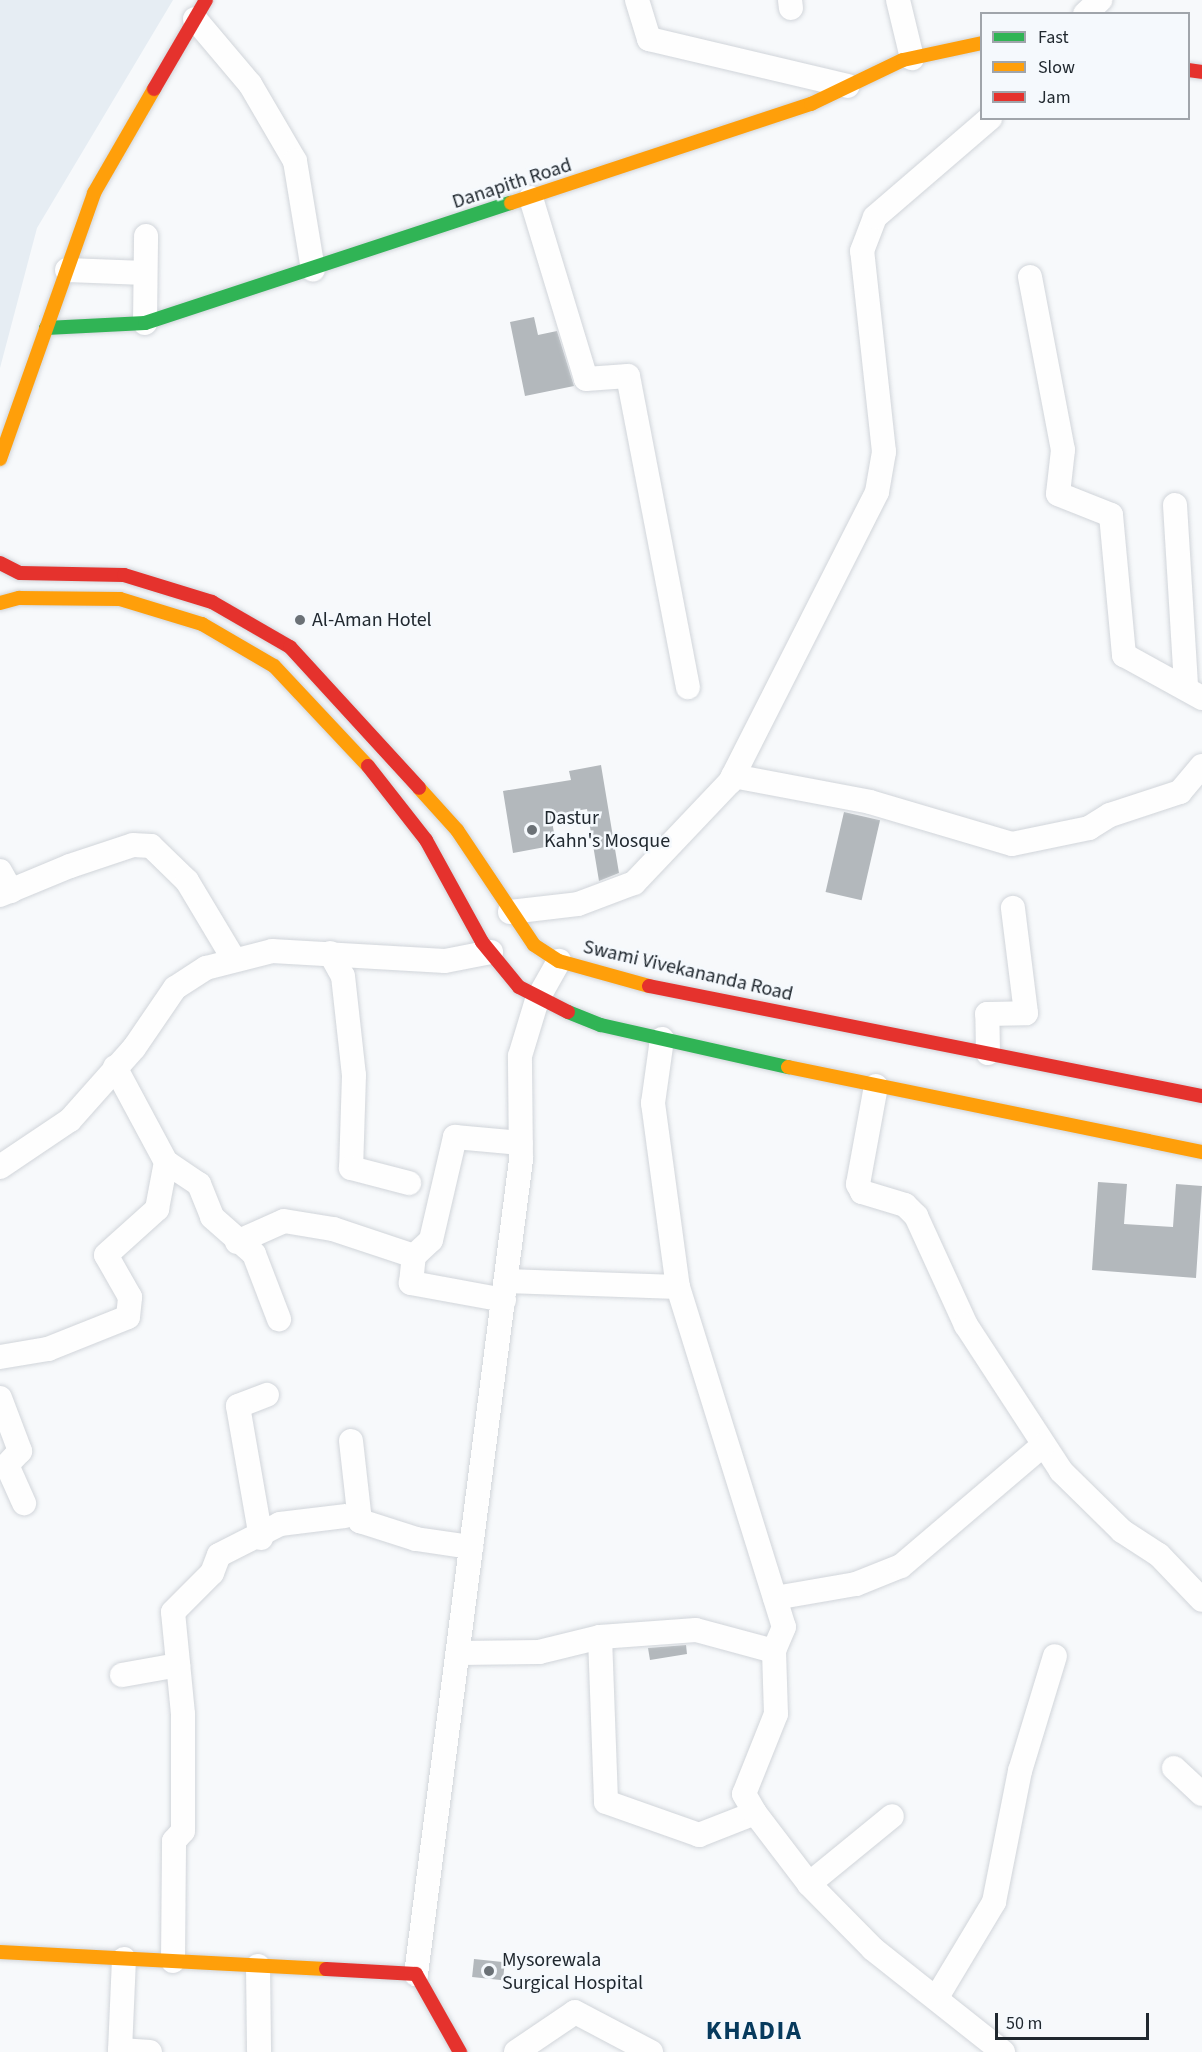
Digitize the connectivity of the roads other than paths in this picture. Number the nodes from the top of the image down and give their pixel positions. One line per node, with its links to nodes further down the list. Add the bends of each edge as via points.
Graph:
1 (637, 0): 8 (street, via 649,39)
2 (898, 0): 7 (street)
3 (1100, 0): 5 (street)
4 (200, 9): 12 (main road, via 94,193); 13 (street, via 295,161)
5 (1086, 12)
6 (980, 44): 7 (main road, Danapith Road)
7 (912, 58): 8 (main road, Danapith Road)
8 (848, 86): 10 (main road, Danapith Road, via 811,104)
9 (988, 120): 25 (street, via 875,217 862,251 884,452 877,492)
10 (531, 198): 13 (main road, Danapith Road); 22 (street, via 586,379 628,376)
11 (146, 236): 14 (street)
12 (67, 270): 14 (street); 17 (main road)
13 (313, 270): 16 (main road, Danapith Road)
14 (145, 273): 16 (street)
15 (1030, 277): 23 (street, via 1063,450 1058,494 1111,515 1124,655)
16 (145, 323): 17 (main road, Danapith Road)
17 (46, 328): 18 (main road)
18 (0, 459)
19 (1175, 506): 23 (street)
20 (0, 563): 28 (main road, Swami Vivekananda Road, via 20,573 124,575 212,602 290,647 457,830)
21 (0, 603): 29 (main road, via 19,598 120,599 202,624 274,666 320,720 362,758 426,840)
22 (688, 687)
23 (1194, 693)
24 (1202, 766): 25 (street, via 1180,792 1110,815 1089,828 1012,844 870,802)
25 (733, 776): 28 (street, via 634,884 578,904)
26 (4, 886): 31 (street, via 123,849 151,846 187,881)
27 (1013, 908): 35 (street, via 1026,1013 987,1014)
28 (510, 912): 32 (main road, Swami Vivekananda Road, via 534,945)
29 (491, 952): 30 (street, via 445,961); 33 (main road, via 519,987)
30 (330, 953): 31 (street, via 272,951); 43 (street, via 343,976 354,1075 351,1168)
31 (233, 958): 36 (street, via 175,988)
32 (559, 961): 33 (street); 35 (main road, Swami Vivekananda Road, via 621,980)
33 (537, 1000): 34 (main road, via 601,1025); 39 (street, via 520,1056)
34 (662, 1039): 37 (main road); 46 (street, via 653,1103)
35 (988, 1053): 38 (main road, Swami Vivekananda Road)
36 (115, 1067): 41 (street); 42 (street, via 70,1120)
37 (876, 1086): 40 (main road); 53 (street, via 858,1184 871,1197 905,1205 916,1216 966,1324)
38 (1202, 1096)
39 (521, 1143): 45 (street, via 456,1137 431,1240); 47 (street)
40 (1202, 1152)
41 (166, 1162): 44 (street, via 199,1184 212,1217); 49 (street, via 158,1209 106,1255 130,1297 128,1317 48,1349)
42 (0, 1167)
43 (409, 1183)
44 (237, 1242): 45 (street, via 284,1221 333,1229); 48 (street, via 254,1254)
45 (414, 1256): 47 (street, via 411,1283)
46 (678, 1287): 47 (street); 58 (street)
47 (505, 1290): 57 (street)
48 (279, 1319)
49 (0, 1357)
50 (267, 1395): 56 (street, via 238,1406)
51 (1, 1402): 54 (street, via 20,1451 7,1465)
52 (351, 1441): 57 (street, via 360,1521 416,1539)
53 (1043, 1445): 58 (street, via 901,1566 856,1584); 59 (street, via 1061,1471 1122,1531 1159,1555)
54 (24, 1503)
55 (345, 1516): 56 (street, via 280,1524)
56 (261, 1538): 64 (street, via 219,1555 212,1573 173,1612)
57 (471, 1547): 62 (street)
58 (775, 1598): 61 (street, via 784,1627)
59 (1202, 1600)
60 (600, 1637): 61 (street, via 696,1630); 62 (street, via 539,1652); 68 (street, via 606,1802 699,1835)
61 (774, 1651): 68 (street, via 776,1714 744,1794)
62 (460, 1653): 75 (street)
63 (1055, 1656): 76 (street, via 1020,1771 994,1902)
64 (178, 1665): 65 (street); 73 (street, via 183,1831 174,1840)
65 (122, 1675)
66 (1174, 1767): 67 (street)
67 (1202, 1794)
68 (755, 1814): 70 (street)
69 (892, 1816): 70 (street)
70 (809, 1884): 76 (street, via 873,1949)
71 (0, 1952): 72 (main road)
72 (124, 1959): 73 (main road); 77 (street, via 120,2050)
73 (173, 1961): 74 (main road)
74 (258, 1966): 75 (main road); 78 (street)
75 (416, 1974): 79 (main road)
76 (938, 1997): 82 (street)
77 (150, 2052)
78 (259, 2052)
79 (460, 2052)
80 (516, 2052): 81 (street, via 575,2012)
81 (651, 2052)
82 (1003, 2052)

